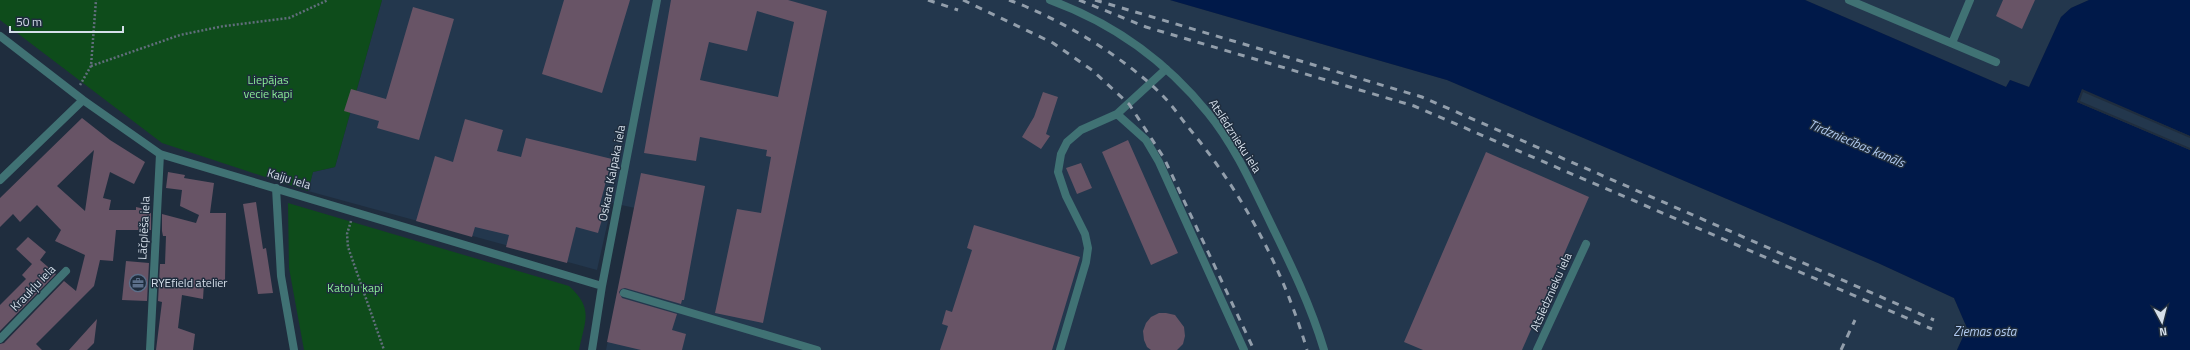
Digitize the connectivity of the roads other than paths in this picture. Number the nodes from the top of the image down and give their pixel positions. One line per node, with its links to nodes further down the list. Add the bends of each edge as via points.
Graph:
1 (657, 0): 16 (street, Oskara Kalpaka iela)
2 (1050, 0): 8 (street, Atslēdznieku iela, via 1104,23)
3 (1849, 0): 6 (street)
4 (1970, 0): 6 (street)
5 (0, 36): 9 (street, Kaiju iela)
6 (1952, 43): 7 (street)
7 (1996, 62)
8 (1166, 69): 10 (street); 25 (street, Atslēdznieku iela, via 1209,114 1244,170 1308,305)
9 (83, 100): 11 (street, Kaiju iela); 12 (street)
10 (1117, 114): 23 (street, via 1081,130 1067,142 1061,154 1058,172 1066,196 1085,234 1088,248); 24 (street, via 1146,140 1159,162)
11 (160, 154): 13 (street, Kaiju iela); 19 (street, Lāčplēša iela)
12 (0, 180)
13 (276, 188): 16 (street, Kaiju iela); 20 (street, via 281,276)
14 (1586, 244): 26 (street, Atslēdznieku iela)
15 (66, 271): 18 (street, Kraukļu iela)
16 (602, 286): 21 (street, Oskara Kalpaka iela)
17 (624, 293): 22 (street)
18 (0, 339)
19 (150, 350)
20 (294, 350)
21 (592, 350)
22 (817, 350)
23 (1060, 350)
24 (1244, 350)
25 (1324, 350)
26 (1538, 350)

